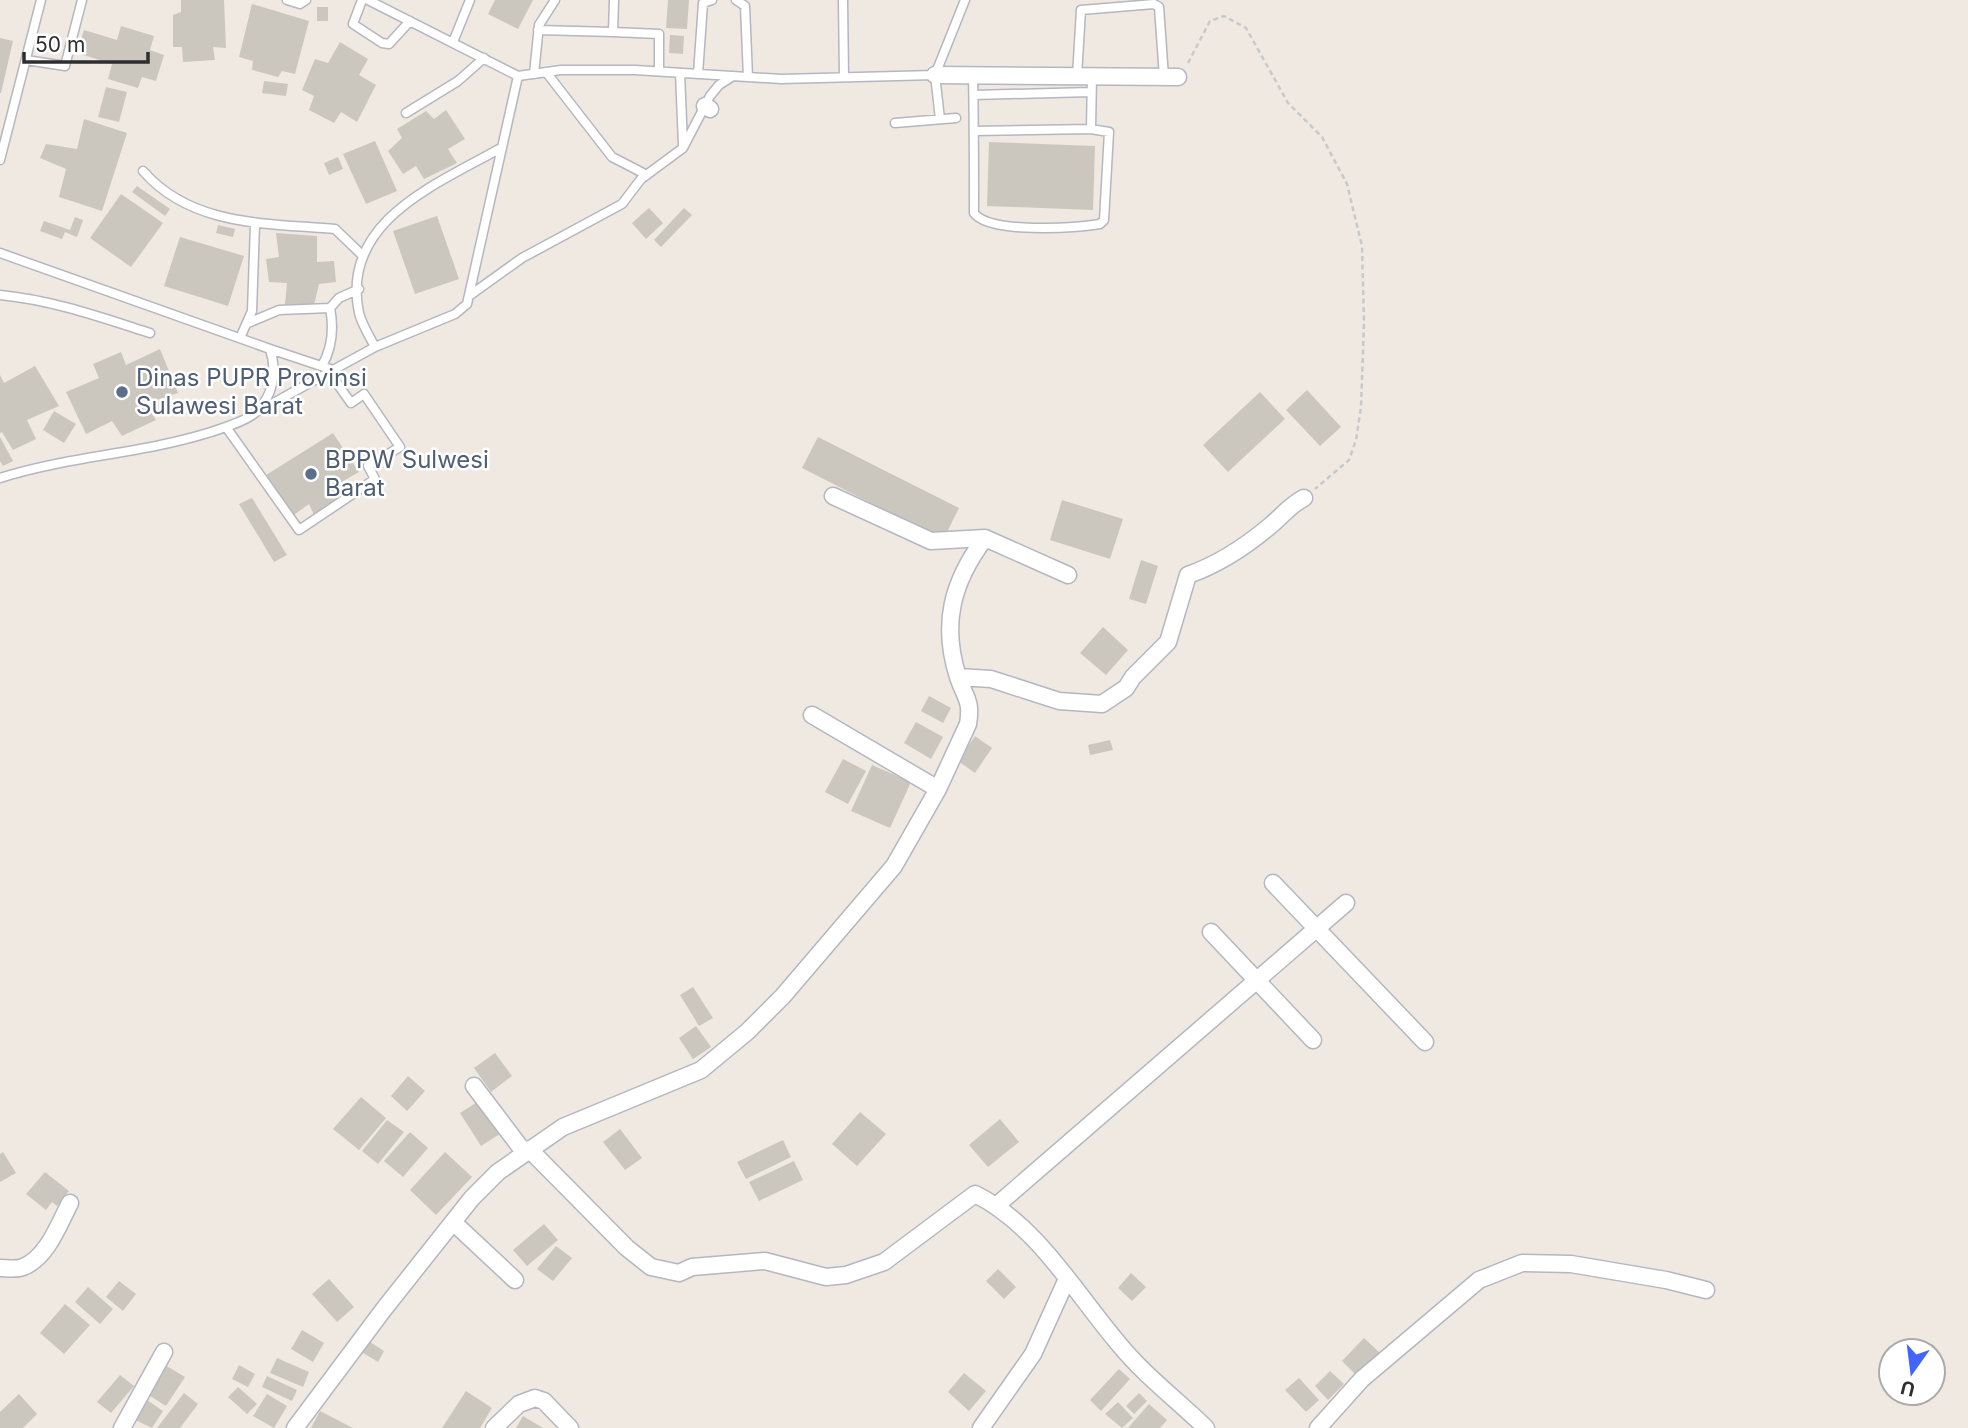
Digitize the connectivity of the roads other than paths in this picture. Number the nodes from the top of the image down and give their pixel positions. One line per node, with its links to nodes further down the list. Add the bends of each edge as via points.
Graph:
1 (41, 0): 20 (lane)
2 (82, 0): 20 (lane, via 65,66)
3 (287, 0): 4 (lane, via 302,4)
4 (306, 0)
5 (362, 0): 15 (lane, via 353,24 382,43 389,44)
6 (369, 0): 14 (lane)
7 (470, 0): 18 (lane)
8 (555, 0): 16 (lane)
9 (614, 0): 17 (lane)
10 (712, 0): 25 (lane, via 703,3 700,14)
11 (736, 0): 30 (lane, via 745,6)
12 (843, 0): 31 (lane)
13 (965, 0): 26 (lane)
14 (382, 3): 15 (lane)
15 (410, 21): 18 (lane)
16 (538, 30): 17 (lane); 24 (lane)
17 (613, 32): 21 (lane, via 660,34)
18 (453, 42): 19 (lane)
19 (484, 58): 27 (lane); 35 (lane, via 458,81)
20 (26, 60): 43 (lane)
21 (659, 71): 22 (lane); 23 (lane)
22 (547, 72): 24 (lane); 45 (lane, via 611,157)
23 (680, 72): 25 (lane); 41 (lane)
24 (534, 74): 27 (lane)
25 (698, 74): 28 (lane)
26 (935, 75): 29 (street); 31 (lane); 37 (lane)
27 (518, 76): 42 (lane)
28 (733, 76): 30 (lane); 41 (lane, via 719,85)
29 (973, 76): 33 (street); 34 (lane)
30 (748, 77): 31 (lane)
31 (844, 77)
32 (1171, 77): 33 (street); 33 (lane, via 1159,7 1154,4 1081,10)
33 (1087, 82): 34 (lane); 39 (lane)
34 (974, 95): 40 (lane)
35 (406, 113)
36 (957, 118): 37 (lane)
37 (940, 119): 38 (lane)
38 (895, 122)
39 (1091, 129): 40 (lane); 40 (lane, via 1109,132 1107,211 1100,224 1080,227 994,225 979,220 974,213)
40 (974, 131)
41 (683, 148): 45 (lane)
42 (499, 149): 48 (lane, via 391,214); 51 (lane)
43 (0, 160)
44 (143, 171): 46 (lane, via 195,209)
45 (647, 175): 51 (lane, via 622,204 522,258)
46 (255, 224): 48 (lane, via 335,229); 53 (lane)
47 (0, 253): 55 (lane)
48 (362, 255): 49 (lane)
49 (359, 289): 52 (lane); 56 (lane, via 359,314)
50 (0, 295): 54 (lane, via 64,306)
51 (469, 296): 56 (lane, via 455,314)
52 (330, 308): 53 (lane, via 279,310); 58 (lane)
53 (248, 323): 55 (lane)
54 (150, 333)
55 (240, 338): 57 (lane)
56 (375, 347): 58 (lane)
57 (270, 349): 58 (lane); 59 (lane, via 271,389)
58 (328, 370): 59 (lane); 60 (lane, via 351,403 364,394 400,447 368,466 375,479 299,530)
59 (254, 414): 60 (lane)
60 (226, 427): 61 (lane, via 135,452 47,464)
61 (0, 478)
62 (833, 496): 64 (street, via 930,541)
63 (1304, 498): 66 (street, via 1239,549 1188,575 1168,642 1126,688 1102,704 1059,701 991,679)
64 (985, 538): 65 (street); 66 (street, via 965,565 951,607 949,628)
65 (1068, 575)
66 (958, 677): 68 (street, via 971,705 968,723)
67 (812, 715): 68 (street)
68 (938, 789): 77 (street, via 894,866 747,1032 701,1070 563,1127)
69 (1273, 883): 71 (street)
70 (1346, 903): 71 (street)
71 (1317, 929): 73 (street); 75 (street)
72 (1211, 932): 73 (street)
73 (1257, 981): 74 (street); 79 (street)
74 (1314, 1040)
75 (1425, 1042)
76 (474, 1086): 77 (street)
77 (526, 1150): 79 (street, via 627,1248 652,1267 679,1273 692,1267 765,1261 826,1277 846,1275 884,1262 966,1197 975,1194); 80 (street, via 498,1172)
78 (70, 1203): 81 (street, via 48,1244 28,1264 21,1269)
79 (996, 1206): 83 (street, via 1050,1256)
80 (453, 1222): 82 (street); 87 (street)
81 (0, 1268)
82 (515, 1280)
83 (1066, 1281): 90 (street, via 1033,1354); 91 (street, via 1118,1344)
84 (1706, 1290): 92 (street, via 1571,1264 1522,1262 1479,1280 1362,1379)
85 (164, 1352): 86 (street)
86 (124, 1427)
87 (295, 1428)
88 (494, 1428): 89 (street, via 519,1404 535,1398 544,1401)
89 (570, 1428)
90 (981, 1428)
91 (1206, 1428)
92 (1318, 1428)

